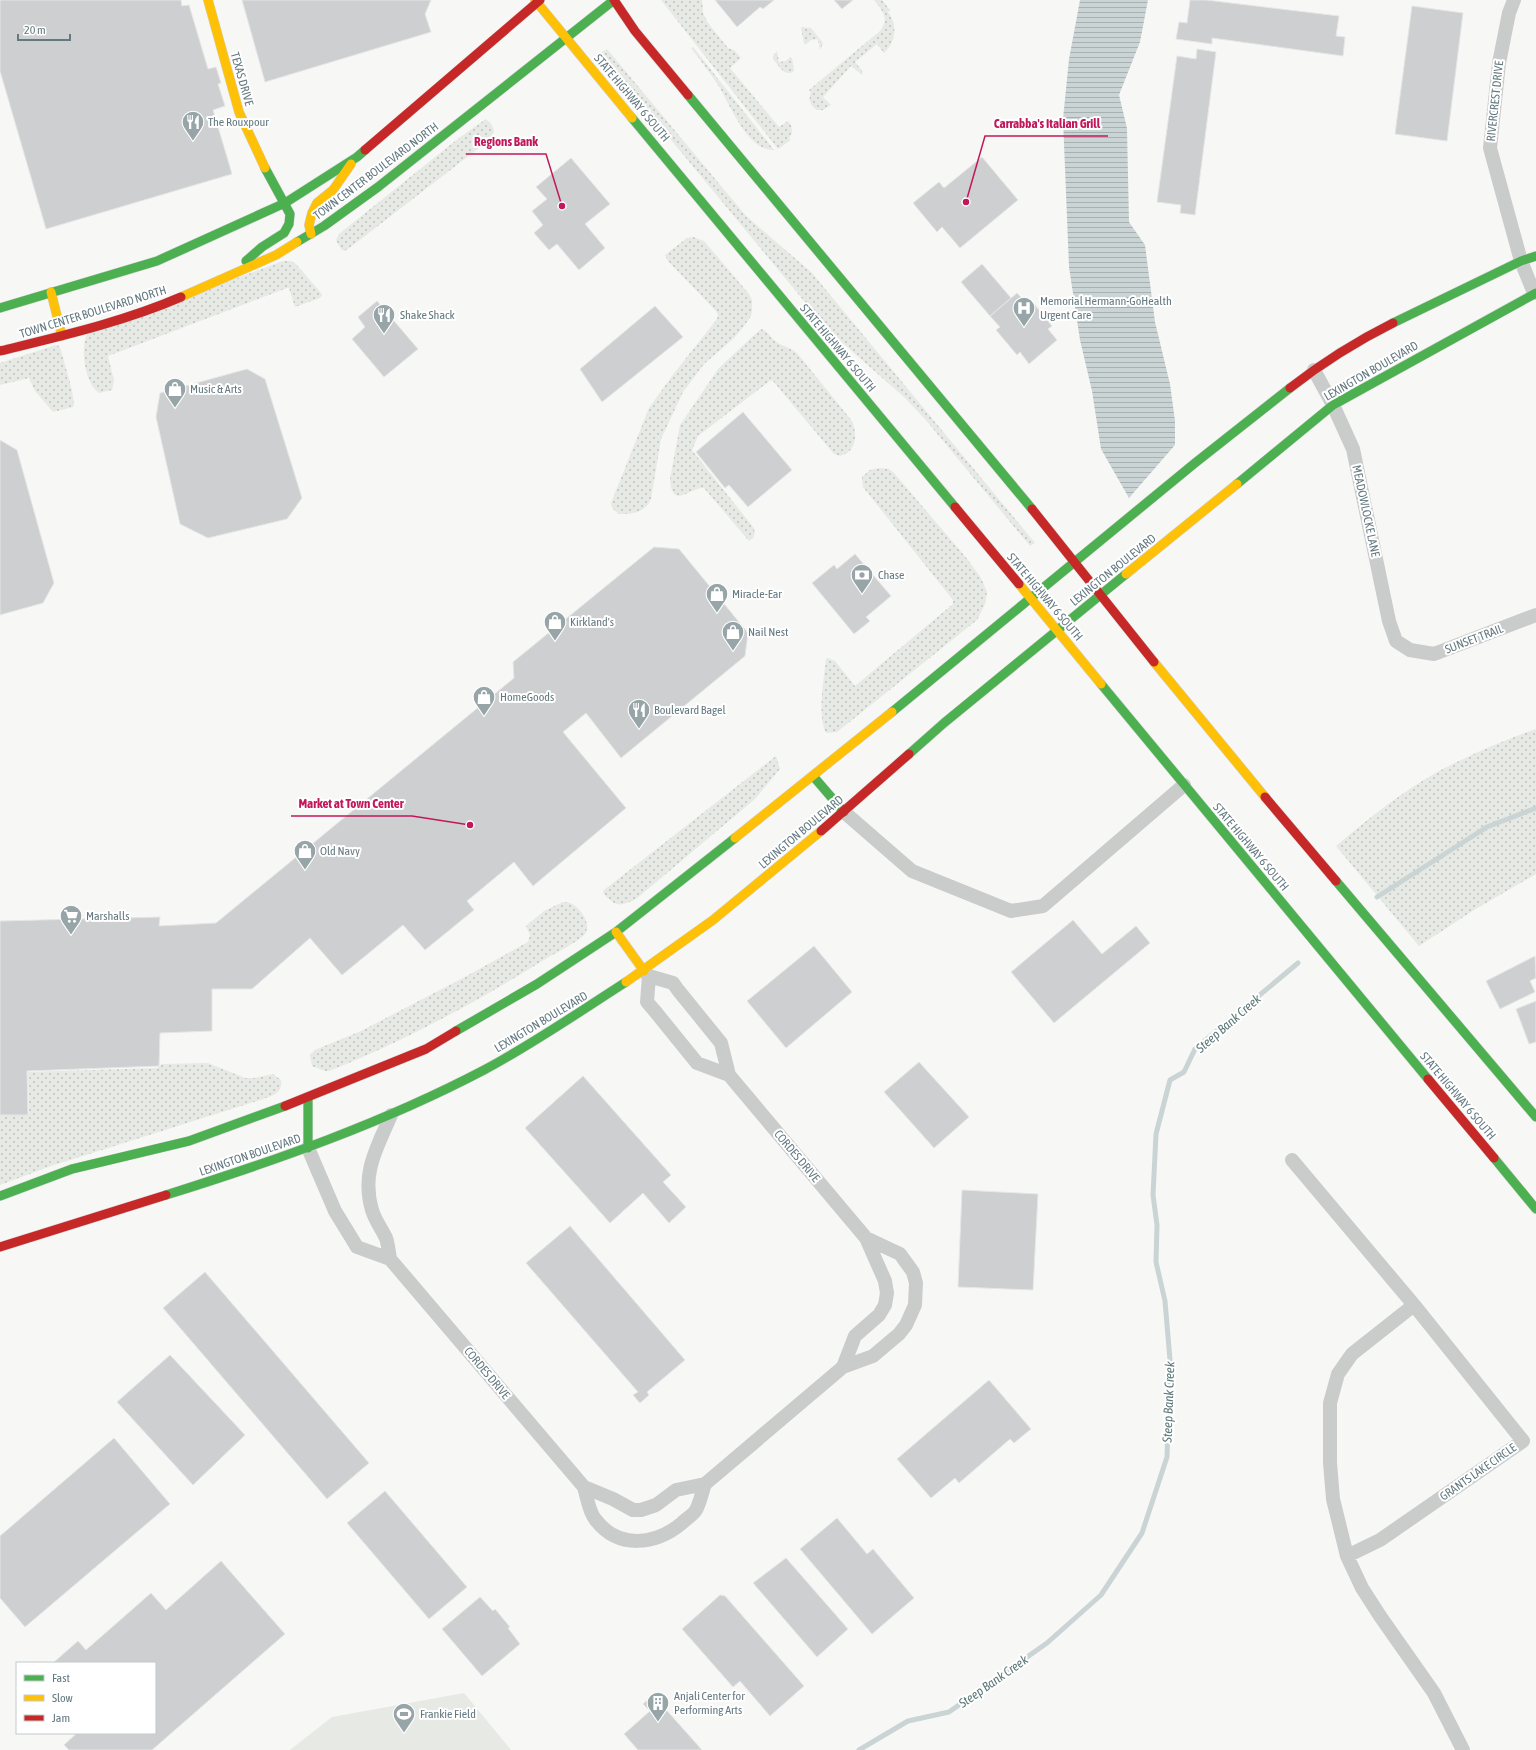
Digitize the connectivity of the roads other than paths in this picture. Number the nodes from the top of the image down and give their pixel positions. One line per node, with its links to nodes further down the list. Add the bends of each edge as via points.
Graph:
1 (208, 0): 7 (main road, TEXAS DRIVE, via 239,112 259,157)
2 (614, 0): 5 (main road, TOWN CENTER BOULEVARD NORTH); 19 (main road, via 645,43)
3 (1514, 0): 10 (street, RIVERCREST DRIVE, via 1499,63 1490,148)
4 (537, 1): 5 (main road, STATE HIGHWAY 6 SOUTH); 6 (main road, TOWN CENTER BOULEVARD NORTH)
5 (566, 38): 8 (main road, TOWN CENTER BOULEVARD NORTH, via 378,187); 21 (main road, STATE HIGHWAY 6 SOUTH)
6 (357, 157): 7 (main road, TOWN CENTER BOULEVARD NORTH); 8 (main road, via 333,190 317,203 309,225)
7 (285, 203): 11 (main road, TEXAS DRIVE, via 290,214 289,224 284,233 262,247); 12 (main road, TOWN CENTER BOULEVARD NORTH, via 157,260)
8 (311, 234): 11 (main road, TOWN CENTER BOULEVARD NORTH, via 276,255)
9 (1536, 256): 10 (main road)
10 (1521, 261): 13 (street, RIVERCREST DRIVE); 17 (main road, via 1380,329)
11 (227, 277): 15 (main road, TOWN CENTER BOULEVARD NORTH, via 159,306)
12 (51, 292): 14 (main road, TOWN CENTER BOULEVARD NORTH); 15 (main road)
13 (1535, 293): 18 (main road, LEXINGTON BOULEVARD)
14 (0, 308)
15 (62, 336): 16 (main road, TOWN CENTER BOULEVARD NORTH)
16 (0, 351)
17 (1314, 370): 18 (street, MEADOWLOCKE LANE); 19 (main road, via 1195,463)
18 (1333, 405): 20 (main road, LEXINGTON BOULEVARD); 24 (street, MEADOWLOCKE LANE, via 1353,449 1389,621 1396,641)
19 (1075, 563): 20 (main road); 21 (main road)
20 (1100, 596): 23 (main road, LEXINGTON BOULEVARD); 33 (main road, via 1290,827)
21 (1030, 598): 23 (main road, STATE HIGHWAY 6 SOUTH); 25 (main road)
22 (1536, 614): 24 (street, SUNSET TRAIL, via 1434,654)
23 (1057, 631): 26 (main road, STATE HIGHWAY 6 SOUTH); 27 (main road, LEXINGTON BOULEVARD, via 940,727)
24 (1410, 650)
25 (813, 776): 27 (main road); 28 (main road)
26 (1184, 785): 27 (street, via 1043,906 1011,911 912,871); 37 (main road, STATE HIGHWAY 6 SOUTH)
27 (844, 812): 29 (main road, LEXINGTON BOULEVARD)
28 (616, 932): 29 (main road); 31 (main road, via 537,984 426,1049)
29 (646, 974): 30 (street, CORDES DRIVE, via 673,983 721,1043); 30 (street, CORDES DRIVE, via 647,1002 696,1063); 32 (main road, LEXINGTON BOULEVARD, via 484,1070)
30 (729, 1075): 38 (street, CORDES DRIVE)
31 (308, 1098): 34 (main road); 36 (main road, via 189,1141 72,1169)
32 (391, 1115): 34 (main road, LEXINGTON BOULEVARD); 40 (street, CORDES DRIVE, via 370,1163 368,1179 372,1211 386,1239)
33 (1536, 1117)
34 (308, 1148): 39 (main road, LEXINGTON BOULEVARD, via 211,1182); 40 (street, CORDES DRIVE, via 335,1211 357,1247)
35 (1292, 1160): 41 (street, GRANTS LAKE CIRCLE)
36 (0, 1196)
37 (1536, 1209)
38 (866, 1238): 42 (street, CORDES DRIVE, via 888,1293 879,1315 855,1336); 42 (street, CORDES DRIVE, via 900,1254 914,1272 915,1305 899,1334 873,1356)
39 (0, 1247)
40 (390, 1259): 44 (street, CORDES DRIVE)
41 (1414, 1304): 45 (street, via 1352,1354 1338,1374 1332,1396 1329,1425 1333,1499); 45 (street, GRANTS LAKE CIRCLE, via 1523,1441 1380,1540)
42 (842, 1367): 43 (street, CORDES DRIVE)
43 (705, 1484): 44 (street, CORDES DRIVE, via 676,1490 656,1505 641,1510 633,1510); 44 (street, CORDES DRIVE, via 696,1511 665,1535 644,1541 621,1538 602,1526 594,1518)
44 (584, 1487)
45 (1347, 1556): 46 (street, via 1362,1588 1434,1693)
46 (1463, 1750)

